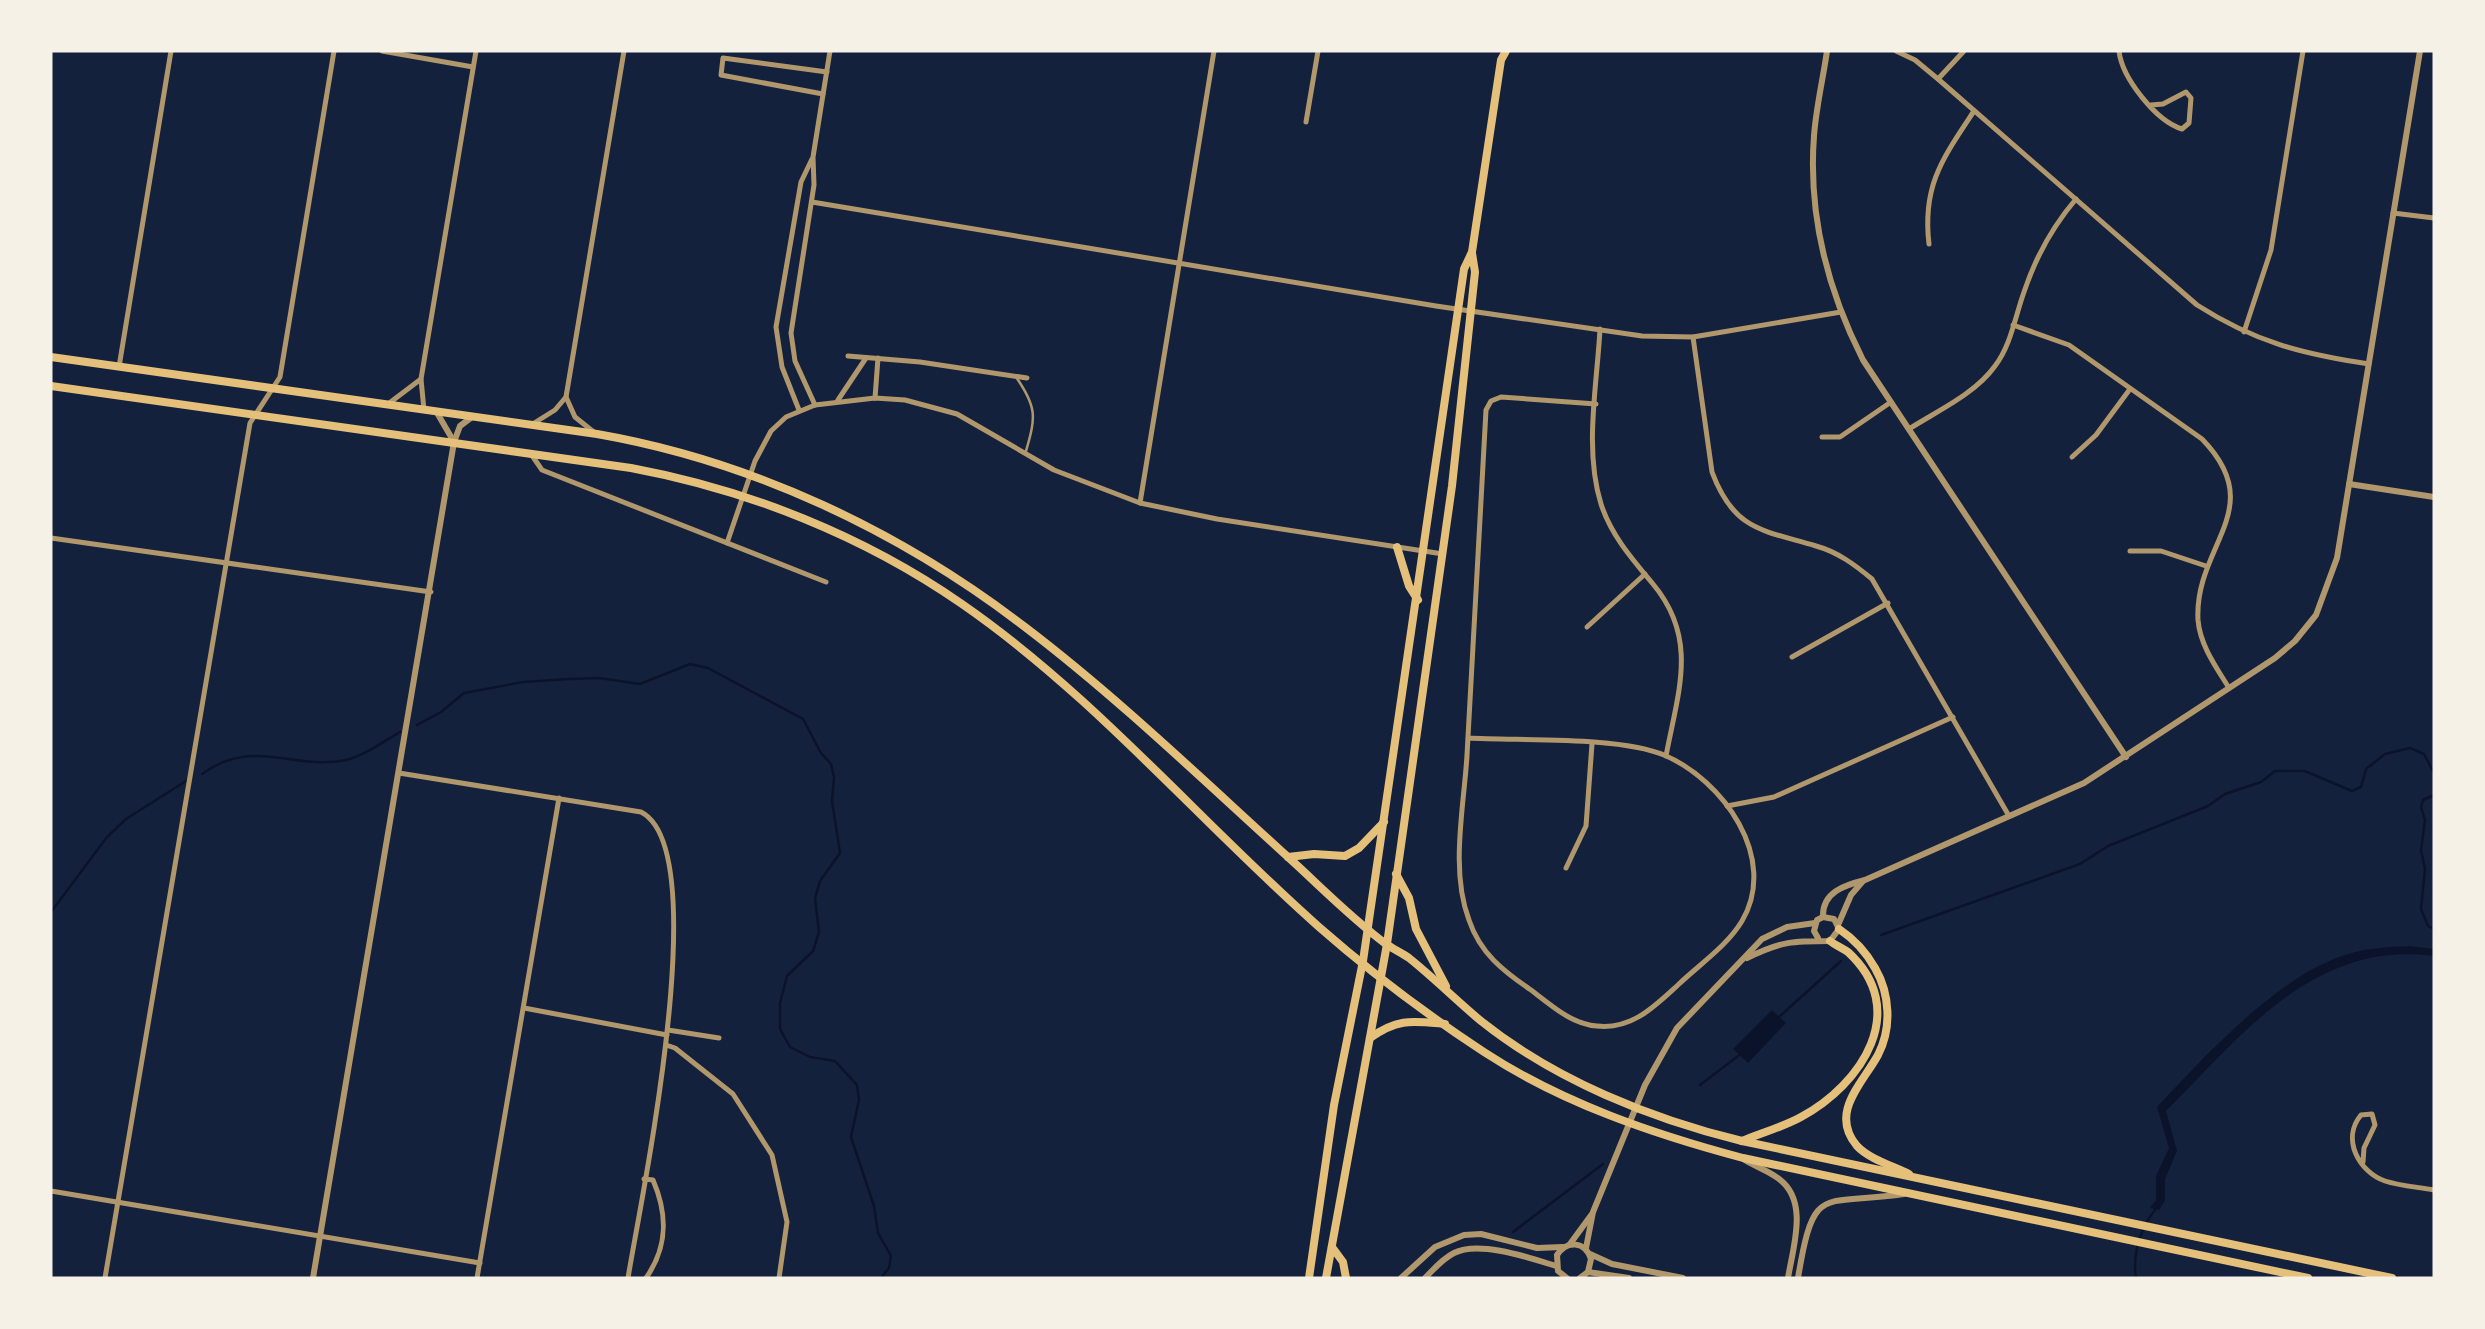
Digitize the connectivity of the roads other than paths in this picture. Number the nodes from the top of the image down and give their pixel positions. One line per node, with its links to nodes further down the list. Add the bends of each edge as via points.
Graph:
1 (171, 51): 44 (street)
2 (334, 51): 49 (street, via 280,376)
3 (382, 51): 17 (street)
4 (475, 51): 17 (street)
5 (624, 51): 51 (street)
6 (830, 51): 18 (street)
7 (1214, 51): 31 (street)
8 (1318, 51): 23 (street)
9 (1506, 51): 16 (main road)
10 (1827, 51): 34 (street, via 1813,176 1824,258)
11 (1896, 51): 19 (street)
12 (1964, 51): 19 (street)
13 (2119, 51): 21 (street, via 2125,75)
14 (2303, 51): 37 (street, via 2271,250)
15 (2420, 51): 27 (street)
16 (1500, 55): 30 (main road)
17 (473, 67): 47 (street)
18 (827, 72): 20 (street); 20 (street, via 723,58 721,75)
19 (1938, 79): 22 (street)
20 (823, 94): 24 (street)
21 (2151, 105): 21 (street, via 2186,92 2191,98 2189,123 2182,129 2173,126)
22 (1974, 111): 25 (street); 29 (street, via 1932,182 1927,203)
23 (1306, 122)
24 (813, 157): 26 (street); 59 (street, via 801,182 776,327 782,367)
25 (2076, 199): 35 (street, via 2046,243); 37 (street, via 2197,305)
26 (812, 202): 31 (street); 57 (street, via 791,333 795,361)
27 (2393, 213): 28 (street); 43 (street)
28 (2434, 218)
29 (1929, 244)
30 (1472, 251): 32 (main road, via 1464,269); 33 (main road)
31 (1179, 263): 32 (street); 75 (street)
32 (1459, 307): 33 (street); 79 (main road)
33 (1471, 309): 36 (street); 81 (main road)
34 (1841, 312): 38 (street); 54 (street, via 1863,360)
35 (2013, 325): 50 (street, via 2068,345); 64 (street, via 2001,356 1981,383)
36 (1600, 329): 38 (street, via 1651,337); 56 (street)
37 (2244, 332): 43 (street, via 2310,355)
38 (1693, 337): 88 (street, via 1712,472 1720,493 1748,523 1768,535 1818,546 1856,565)
39 (848, 356): 41 (street)
40 (51, 357): 44 (main road)
41 (866, 358): 42 (street); 53 (street)
42 (878, 358): 45 (street); 52 (street)
43 (2369, 364): 72 (street)
44 (119, 367): 49 (main road)
45 (1016, 377): 46 (street); 69 (lane, via 1031,400 1035,418)
46 (1027, 378)
47 (421, 379): 55 (street); 58 (street)
48 (51, 386): 61 (main road)
49 (274, 388): 55 (main road); 61 (street)
50 (2130, 389): 70 (street, via 2096,435); 83 (street, via 2202,439 2227,473 2231,508)
51 (566, 397): 63 (street); 65 (street, via 575,417)
52 (875, 398): 53 (street); 69 (street, via 905,400 957,414)
53 (838, 400): 57 (street)
54 (1891, 402): 64 (street); 66 (street, via 1840,436)
55 (388, 404): 58 (main road)
56 (1595, 404): 84 (street, via 1592,449 1601,504 1611,530); 93 (street, via 1501,397 1491,401 1486,410)
57 (815, 405): 59 (street)
58 (424, 410): 60 (main road)
59 (799, 410): 71 (street, via 771,431)
60 (436, 411): 62 (main road); 67 (street)
61 (254, 414): 67 (main road); 82 (street)
62 (472, 416): 63 (main road); 67 (street, via 460,426)
63 (531, 425): 65 (main road)
64 (1909, 429): 96 (street)
65 (597, 434): 71 (main road)
66 (1822, 436)
67 (454, 442): 68 (main road); 86 (street)
68 (531, 453): 73 (main road, via 660,473); 77 (street, via 542,470)
69 (1026, 453): 75 (street, via 1054,470)
70 (2072, 457)
71 (750, 475): 73 (street); 102 (main road, via 877,531 990,601 1057,653)
72 (2349, 484): 74 (street); 91 (street, via 2332,578 2316,615 2275,658)
73 (742, 497): 77 (street); 114 (main road, via 793,514 862,546 991,625 1142,755 1301,910)
74 (2434, 497)
75 (1140, 503): 78 (street)
76 (51, 538): 82 (street)
77 (727, 543): 85 (street)
78 (1397, 547): 79 (street); 87 (main road)
79 (1425, 551): 81 (street); 87 (main road)
80 (2130, 551): 83 (street, via 2161,551)
81 (1443, 554): 104 (main road)
82 (228, 563): 86 (street); 131 (street)
83 (2206, 566): 91 (street, via 2198,622 2207,651)
84 (1645, 574): 89 (street); 95 (street, via 1672,611 1682,650)
85 (826, 582)
86 (431, 592): 97 (street)
87 (1418, 600): 101 (main road)
88 (1888, 603): 90 (street); 92 (street)
89 (1587, 627)
90 (1792, 657)
91 (2229, 688): 96 (street)
92 (1953, 718): 99 (street, via 1774,797); 100 (street)
93 (1468, 738): 94 (street); 99 (street, via 1461,868 1469,921 1489,957 1503,970 1581,1023 1611,1027 1647,1014 1731,936 1743,919 1754,879 1752,855 1746,835)
94 (1592, 744): 95 (street); 103 (street, via 1586,826)
95 (1666, 756): 99 (street, via 1700,778)
96 (2126, 757): 100 (street, via 2084,783)
97 (399, 773): 98 (street); 133 (street)
98 (559, 798): 117 (street); 119 (street, via 641,812 655,821 662,837 674,914)
99 (1727, 806)
100 (2009, 817): 105 (street)
101 (1384, 822): 102 (main road, via 1345,856); 109 (main road)
102 (1288, 857): 109 (main road)
103 (1566, 868)
104 (1396, 874): 112 (main road); 116 (main road, via 1409,898 1418,933)
105 (1865, 880): 106 (street, via 1831,895 1822,909); 108 (street, via 1851,895)
106 (1823, 917): 107 (street); 108 (street, via 1834,919)
107 (1815, 923): 110 (street); 113 (street, via 1769,934)
108 (1838, 927): 111 (street); 127 (main road, via 1872,964 1887,1007 1882,1045 1849,1101 1849,1130 1856,1145 1867,1153)
109 (1368, 928): 112 (main road); 114 (main road)
110 (1818, 938): 111 (street); 113 (street, via 1783,942)
111 (1830, 940): 123 (main road, via 1850,955 1872,992 1877,1016 1871,1048 1854,1076 1815,1108)
112 (1387, 944): 115 (main road); 116 (main road)
113 (1742, 960): 132 (street, via 1677,1028 1645,1085)
114 (1363, 961): 115 (main road); 147 (main road, via 1334,1105)
115 (1381, 975): 118 (main road); 121 (main road)
116 (1448, 991): 123 (main road, via 1498,1033 1572,1077 1650,1112)
117 (523, 1008): 119 (street); 137 (street)
118 (1445, 1024): 121 (main road, via 1401,1022 1387,1025); 124 (main road, via 1486,1053 1568,1098 1663,1135)
119 (668, 1032): 120 (street); 122 (street)
120 (719, 1038)
121 (1370, 1038): 135 (main road)
122 (666, 1045): 126 (street); 146 (street, via 733,1094 772,1155 787,1222)
123 (1742, 1141): 127 (main road)
124 (1742, 1158): 130 (main road); 155 (street, via 1778,1177 1793,1196 1796,1231)
125 (2363, 1162): 125 (street, via 2354,1154 2352,1136 2358,1120 2367,1113 2375,1118 2375,1125); 128 (street, via 2368,1171 2387,1181)
126 (644, 1179): 144 (street); 145 (street, via 653,1180 664,1214 665,1236)
127 (1920, 1179): 158 (main road)
128 (2434, 1190)
129 (51, 1191): 131 (street)
130 (1906, 1193): 156 (street, via 1835,1199 1820,1208 1807,1227); 157 (main road)
131 (118, 1202): 133 (street); 141 (street)
132 (1593, 1212): 134 (street); 136 (street)
133 (320, 1237): 137 (street); 142 (street)
134 (1567, 1246): 136 (street); 138 (street, via 1557,1255); 150 (street, via 1537,1248 1481,1234 1464,1235 1444,1241)
135 (1332, 1247): 148 (main road); 149 (main road, via 1343,1262)
136 (1588, 1251): 139 (street); 154 (street, via 1612,1264)
137 (480, 1263): 143 (street)
138 (1556, 1266): 140 (street, via 1469,1248 1446,1258); 151 (street)
139 (1588, 1272): 152 (street); 153 (street)
140 (1427, 1276)
141 (105, 1278)
142 (313, 1278)
143 (477, 1278)
144 (628, 1278)
145 (646, 1278)
146 (779, 1278)
147 (1309, 1278)
148 (1326, 1278)
149 (1346, 1278)
150 (1401, 1278)
151 (1567, 1278)
152 (1580, 1278)
153 (1629, 1278)
154 (1683, 1278)
155 (1788, 1278)
156 (1798, 1278)
157 (2308, 1278)
158 (2392, 1278)

